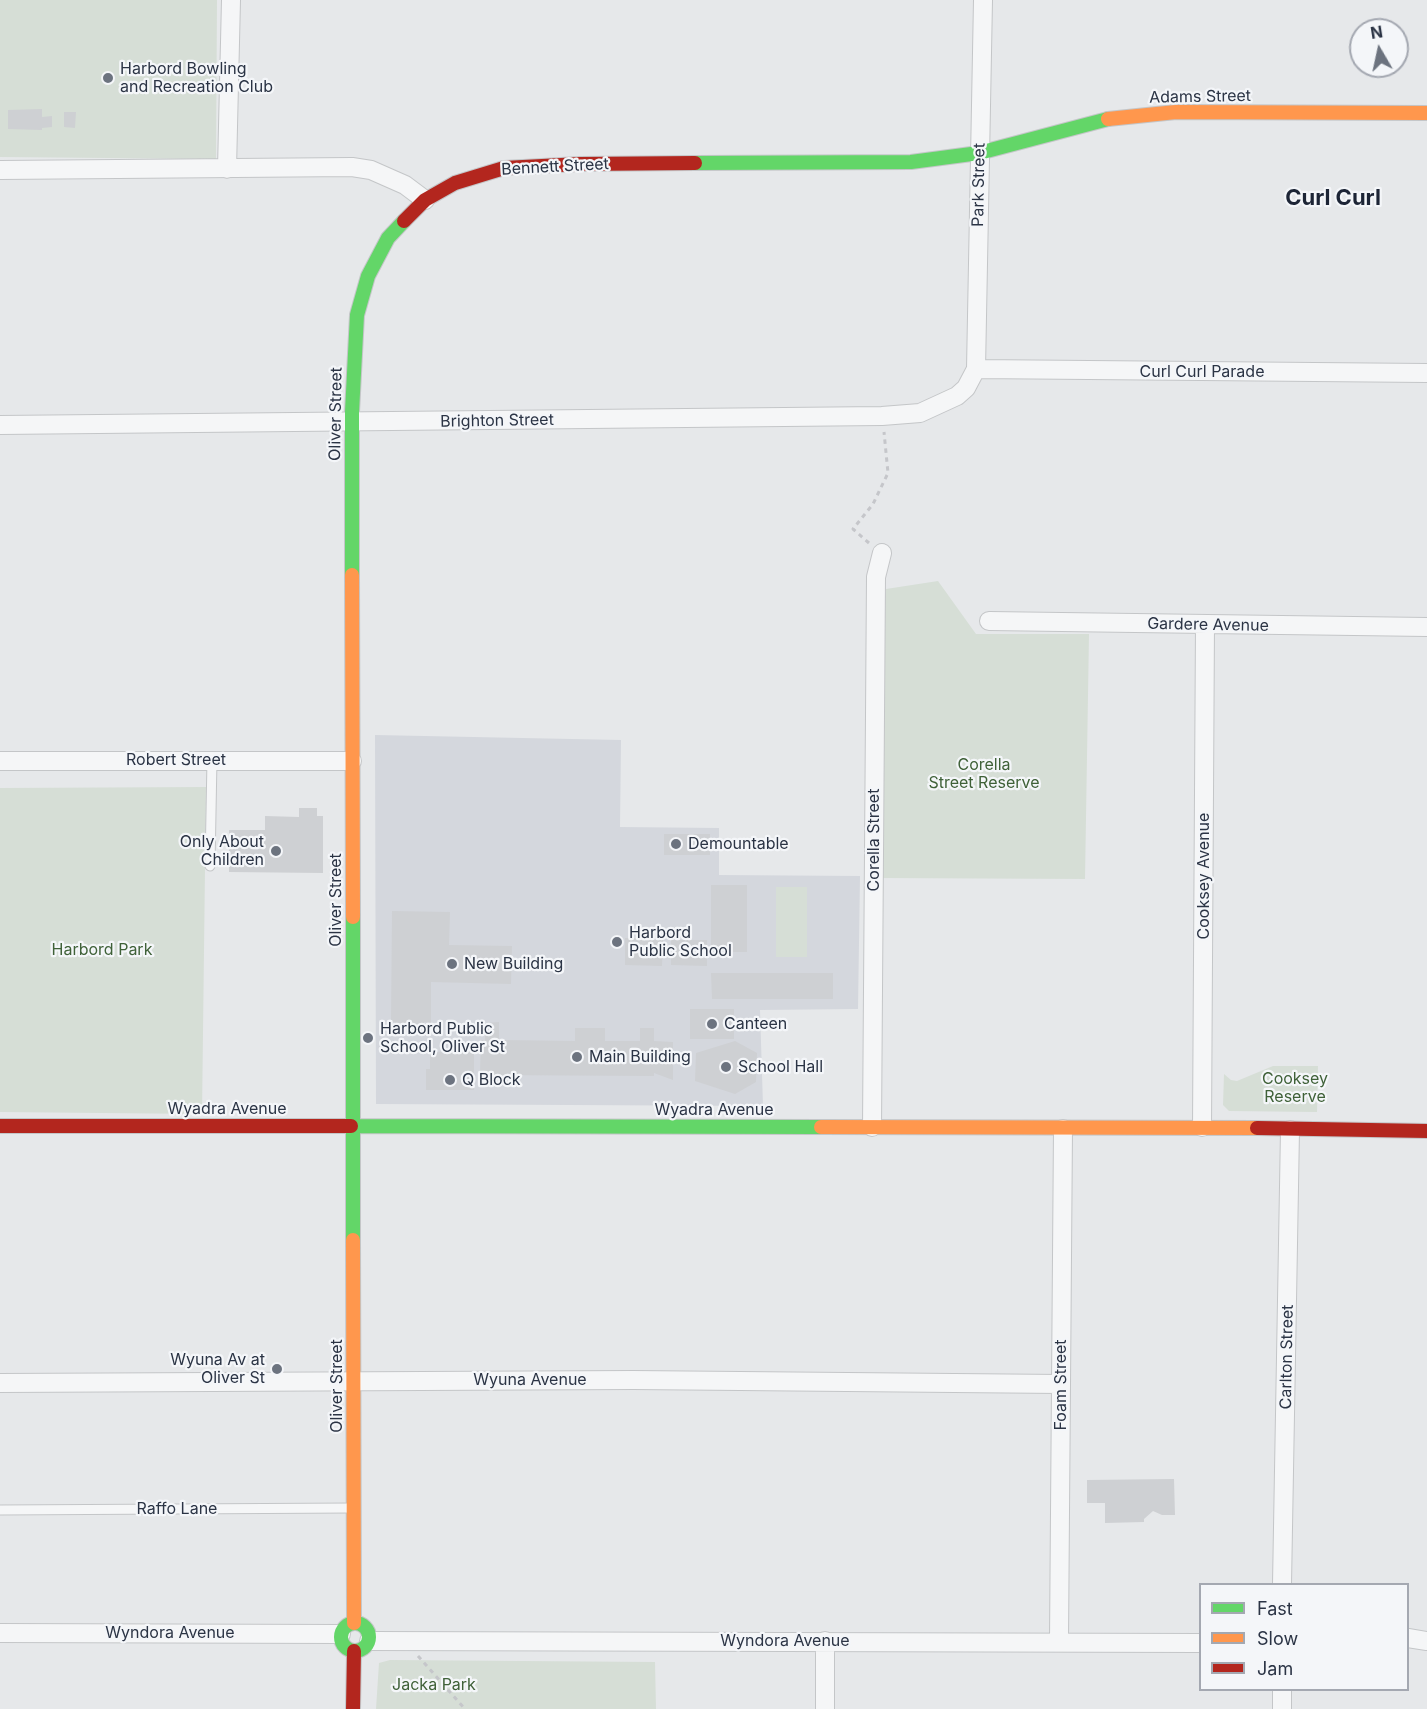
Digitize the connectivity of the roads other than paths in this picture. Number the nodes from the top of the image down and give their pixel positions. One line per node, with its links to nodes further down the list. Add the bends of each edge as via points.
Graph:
1 (231, 0): 5 (street)
2 (983, 0): 4 (street, Park Street)
3 (1427, 113): 4 (main road, Adams Street, via 1133,115)
4 (979, 153): 7 (main road, Bennett Street, via 911,162 531,165 479,175); 8 (street, Park Street)
5 (227, 169): 6 (street); 7 (street, via 352,167 371,170 405,185)
6 (0, 170)
7 (425, 200): 10 (main road, Oliver Street, via 388,238 368,276 357,315)
8 (976, 369): 9 (street, Curl Curl Parade); 10 (street, Brighton Street, via 957,396 920,413)
9 (1427, 373)
10 (352, 423): 11 (street, Brighton Street); 18 (main road, Oliver Street)
11 (0, 426)
12 (882, 554): 22 (street, Corella Street, via 876,577)
13 (989, 621): 14 (street, Gardere Avenue)
14 (1205, 625): 15 (street, Gardere Avenue); 23 (street, Cooksey Avenue)
15 (1427, 627)
16 (212, 759): 17 (street, Robert Street); 18 (street, Robert Street); 19 (lane)
17 (0, 761)
18 (352, 761): 20 (main road, Oliver Street)
19 (210, 866)
20 (352, 1125): 21 (main road, Wyadra Avenue); 22 (main road, Wyadra Avenue); 27 (main road, Oliver Street)
21 (0, 1126)
22 (872, 1127): 24 (main road, Wyadra Avenue)
23 (1202, 1127): 24 (main road, Wyadra Avenue); 25 (main road, Wyadra Avenue)
24 (1063, 1129): 29 (street, Foam Street)
25 (1290, 1130): 26 (main road, Wyadra Avenue); 32 (street, Carlton Street)
26 (1427, 1131)
27 (353, 1381): 28 (street, Wyuna Avenue); 29 (street, Wyuna Avenue); 30 (main road, Oliver Street)
28 (0, 1383)
29 (1060, 1384): 36 (street, Foam Street)
30 (354, 1508): 31 (lane, Raffo Lane); 33 (main road, Oliver Street)
31 (0, 1510)
32 (1282, 1583)
33 (348, 1628): 34 (street, Wyndora Avenue); 37 (main road, via 366,1628); 43 (main road, via 343,1646)
34 (0, 1633)
35 (1409, 1638): 39 (street)
36 (1059, 1640): 38 (street, Wyndora Avenue); 40 (street, Wyndora Avenue)
37 (369, 1641): 38 (street, Wyndora Avenue); 43 (main road)
38 (825, 1641): 46 (street)
39 (1427, 1641)
40 (1199, 1643)
41 (1427, 1649): 42 (street)
42 (1409, 1650)
43 (354, 1652): 45 (main road)
44 (1282, 1691): 47 (street)
45 (353, 1709)
46 (825, 1709)
47 (1282, 1709)

